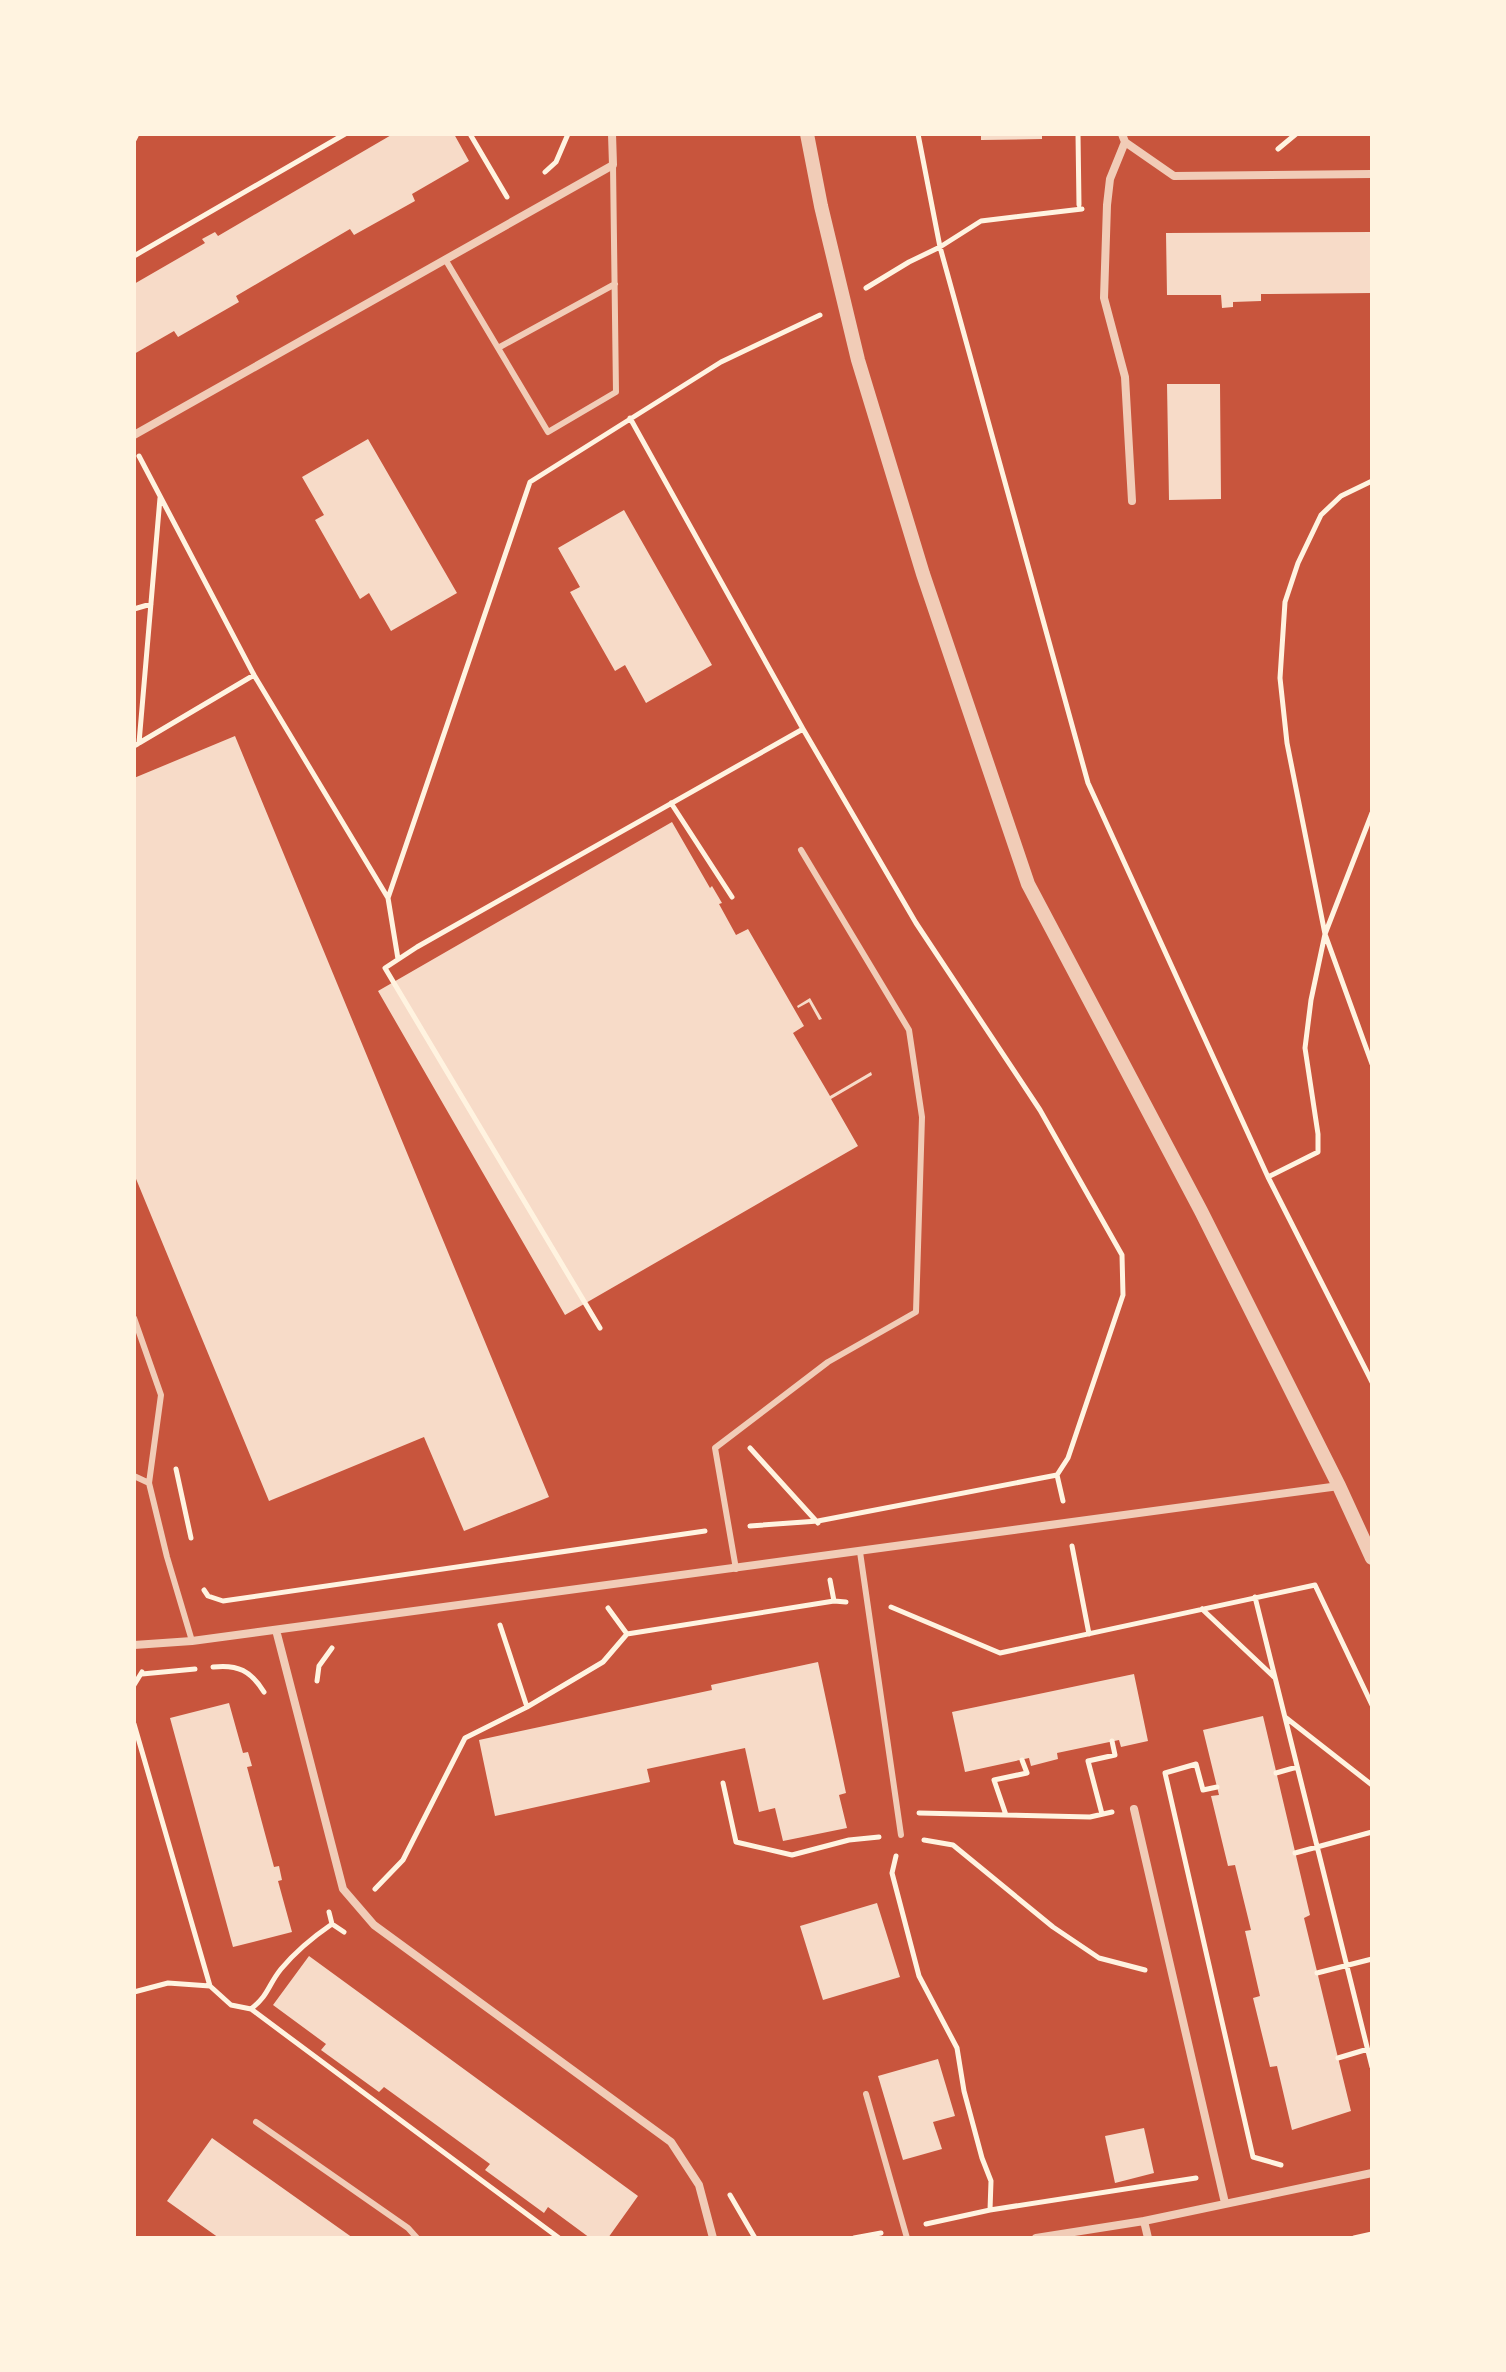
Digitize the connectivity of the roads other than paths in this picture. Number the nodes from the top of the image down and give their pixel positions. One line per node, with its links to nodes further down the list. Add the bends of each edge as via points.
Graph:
1 (612, 134): 4 (street)
2 (807, 134): 15 (street, via 858,360 923,574 1028,884)
3 (1124, 138): 5 (street, via 1174,176); 10 (street, via 1110,179 1104,298 1125,377)
4 (613, 165): 6 (street); 7 (lane)
5 (1372, 174)
6 (445, 259): 8 (lane); 9 (street)
7 (615, 284): 8 (lane); 8 (lane, via 616,392 548,432)
8 (498, 348)
9 (134, 435)
10 (1132, 501)
11 (801, 850): 18 (lane, via 909,1030 922,1117 916,1312 828,1362 715,1448)
12 (134, 1318): 14 (lane, via 161,1395)
13 (134, 1476): 14 (lane)
14 (149, 1483): 20 (lane)
15 (1339, 1486): 16 (street); 17 (street)
16 (860, 1552): 18 (street); 23 (lane)
17 (1372, 1558)
18 (736, 1569): 19 (street)
19 (276, 1630): 20 (street); 30 (street, via 343,1889 374,1925 671,2142 699,2185)
20 (192, 1641): 21 (street)
21 (134, 1645)
22 (1134, 1809): 27 (street)
23 (901, 1835)
24 (866, 2094): 31 (lane)
25 (256, 2122): 29 (lane)
26 (1372, 2174): 27 (street)
27 (1225, 2203): 28 (street)
28 (1144, 2221): 32 (street); 33 (street)
29 (417, 2238)
30 (713, 2238)
31 (907, 2238)
32 (1036, 2238)
33 (1148, 2238)

